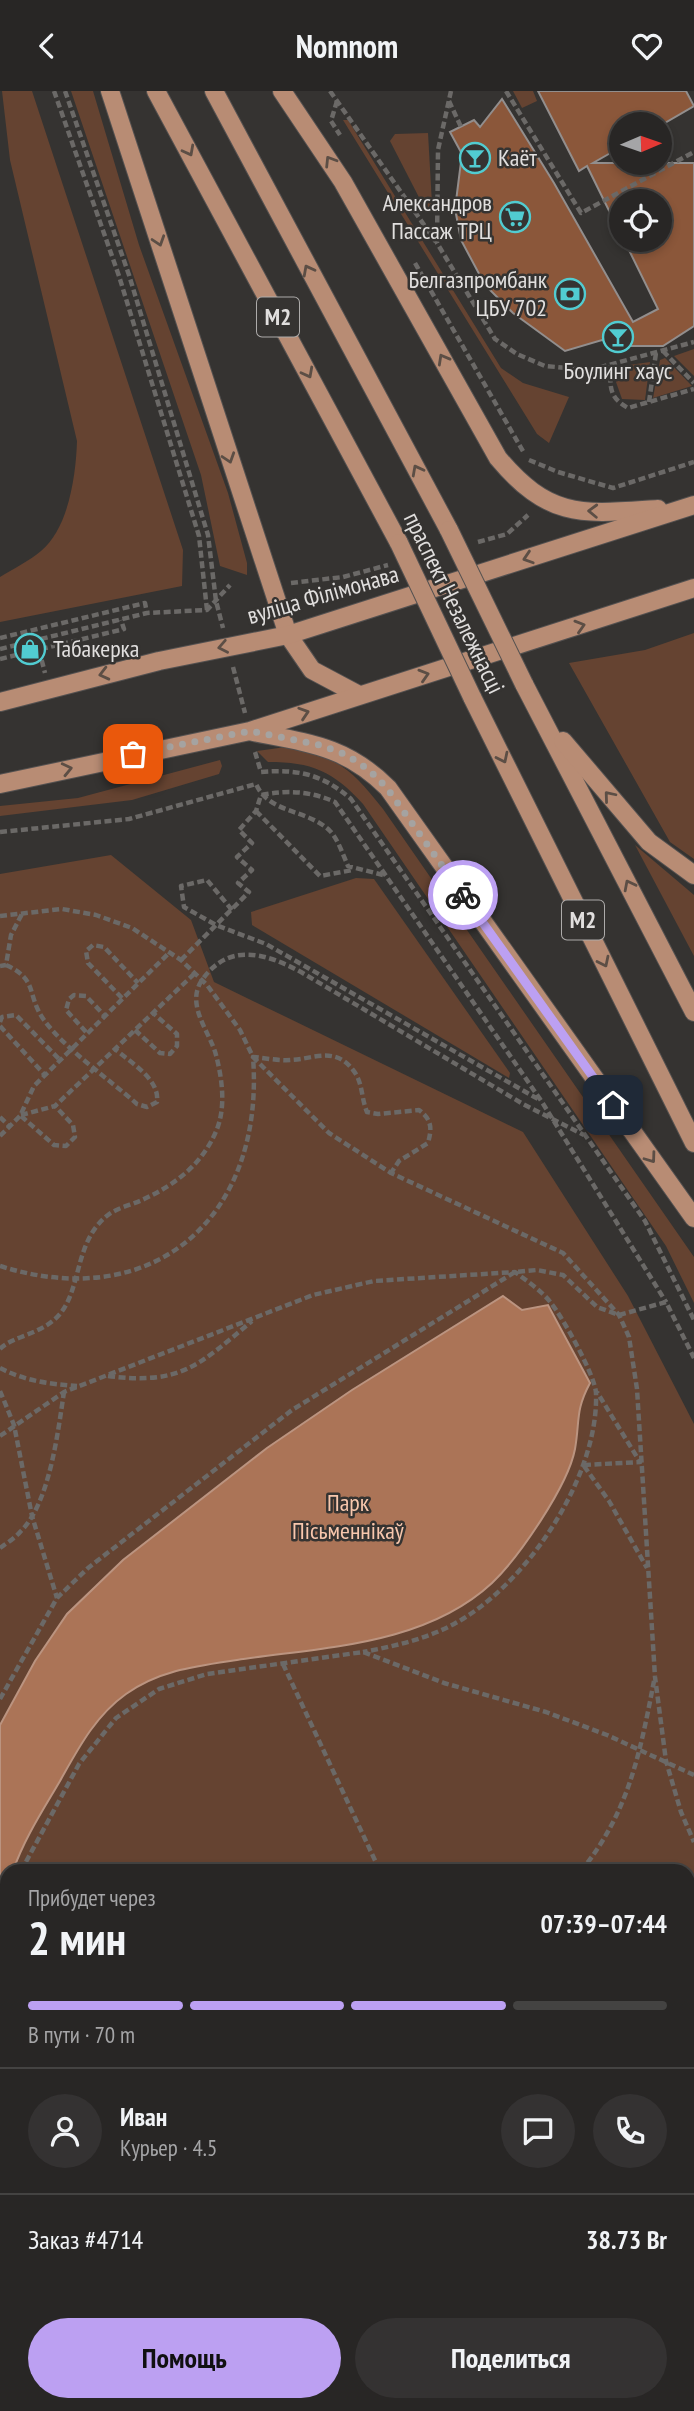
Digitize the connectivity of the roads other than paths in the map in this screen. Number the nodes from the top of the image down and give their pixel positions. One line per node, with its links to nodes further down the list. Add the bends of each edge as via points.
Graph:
1 (110, 91): 9 (main road, one-way to 9)
2 (156, 91): 17 (main road, праспект Незалежнасці / М2, one-way to 17, bridge, via 399,543)
3 (214, 91): 12 (main road, праспект Незалежнасці / М2, one-way to 3, bridge, via 449,530)
4 (282, 91): 5 (main road, one-way to 4, via 571,510 525,488 498,457 343,182)
5 (690, 506): 9 (main road, вуліца Філімонава, one-way to 9)
6 (694, 588): 8 (main road)
7 (694, 600): 8 (main road)
8 (622, 613): 10 (main road, one-way to 8)
9 (288, 635): 10 (main road, via 312,670); 11 (main road, вуліца Філімонава, one-way to 11)
10 (359, 695): 13 (main road, one-way to 10)
11 (0, 702)
12 (543, 717): 15 (main road, one-way to 12, via 649,842); 16 (main road, праспект Незалежнасці / М2, one-way to 12)
13 (250, 731): 14 (main road, one-way to 13); 18 (main road, one-way to 18, via 347,755 387,788)
14 (0, 784)
15 (694, 875)
16 (694, 1012)
17 (694, 1143)
18 (694, 1218)

